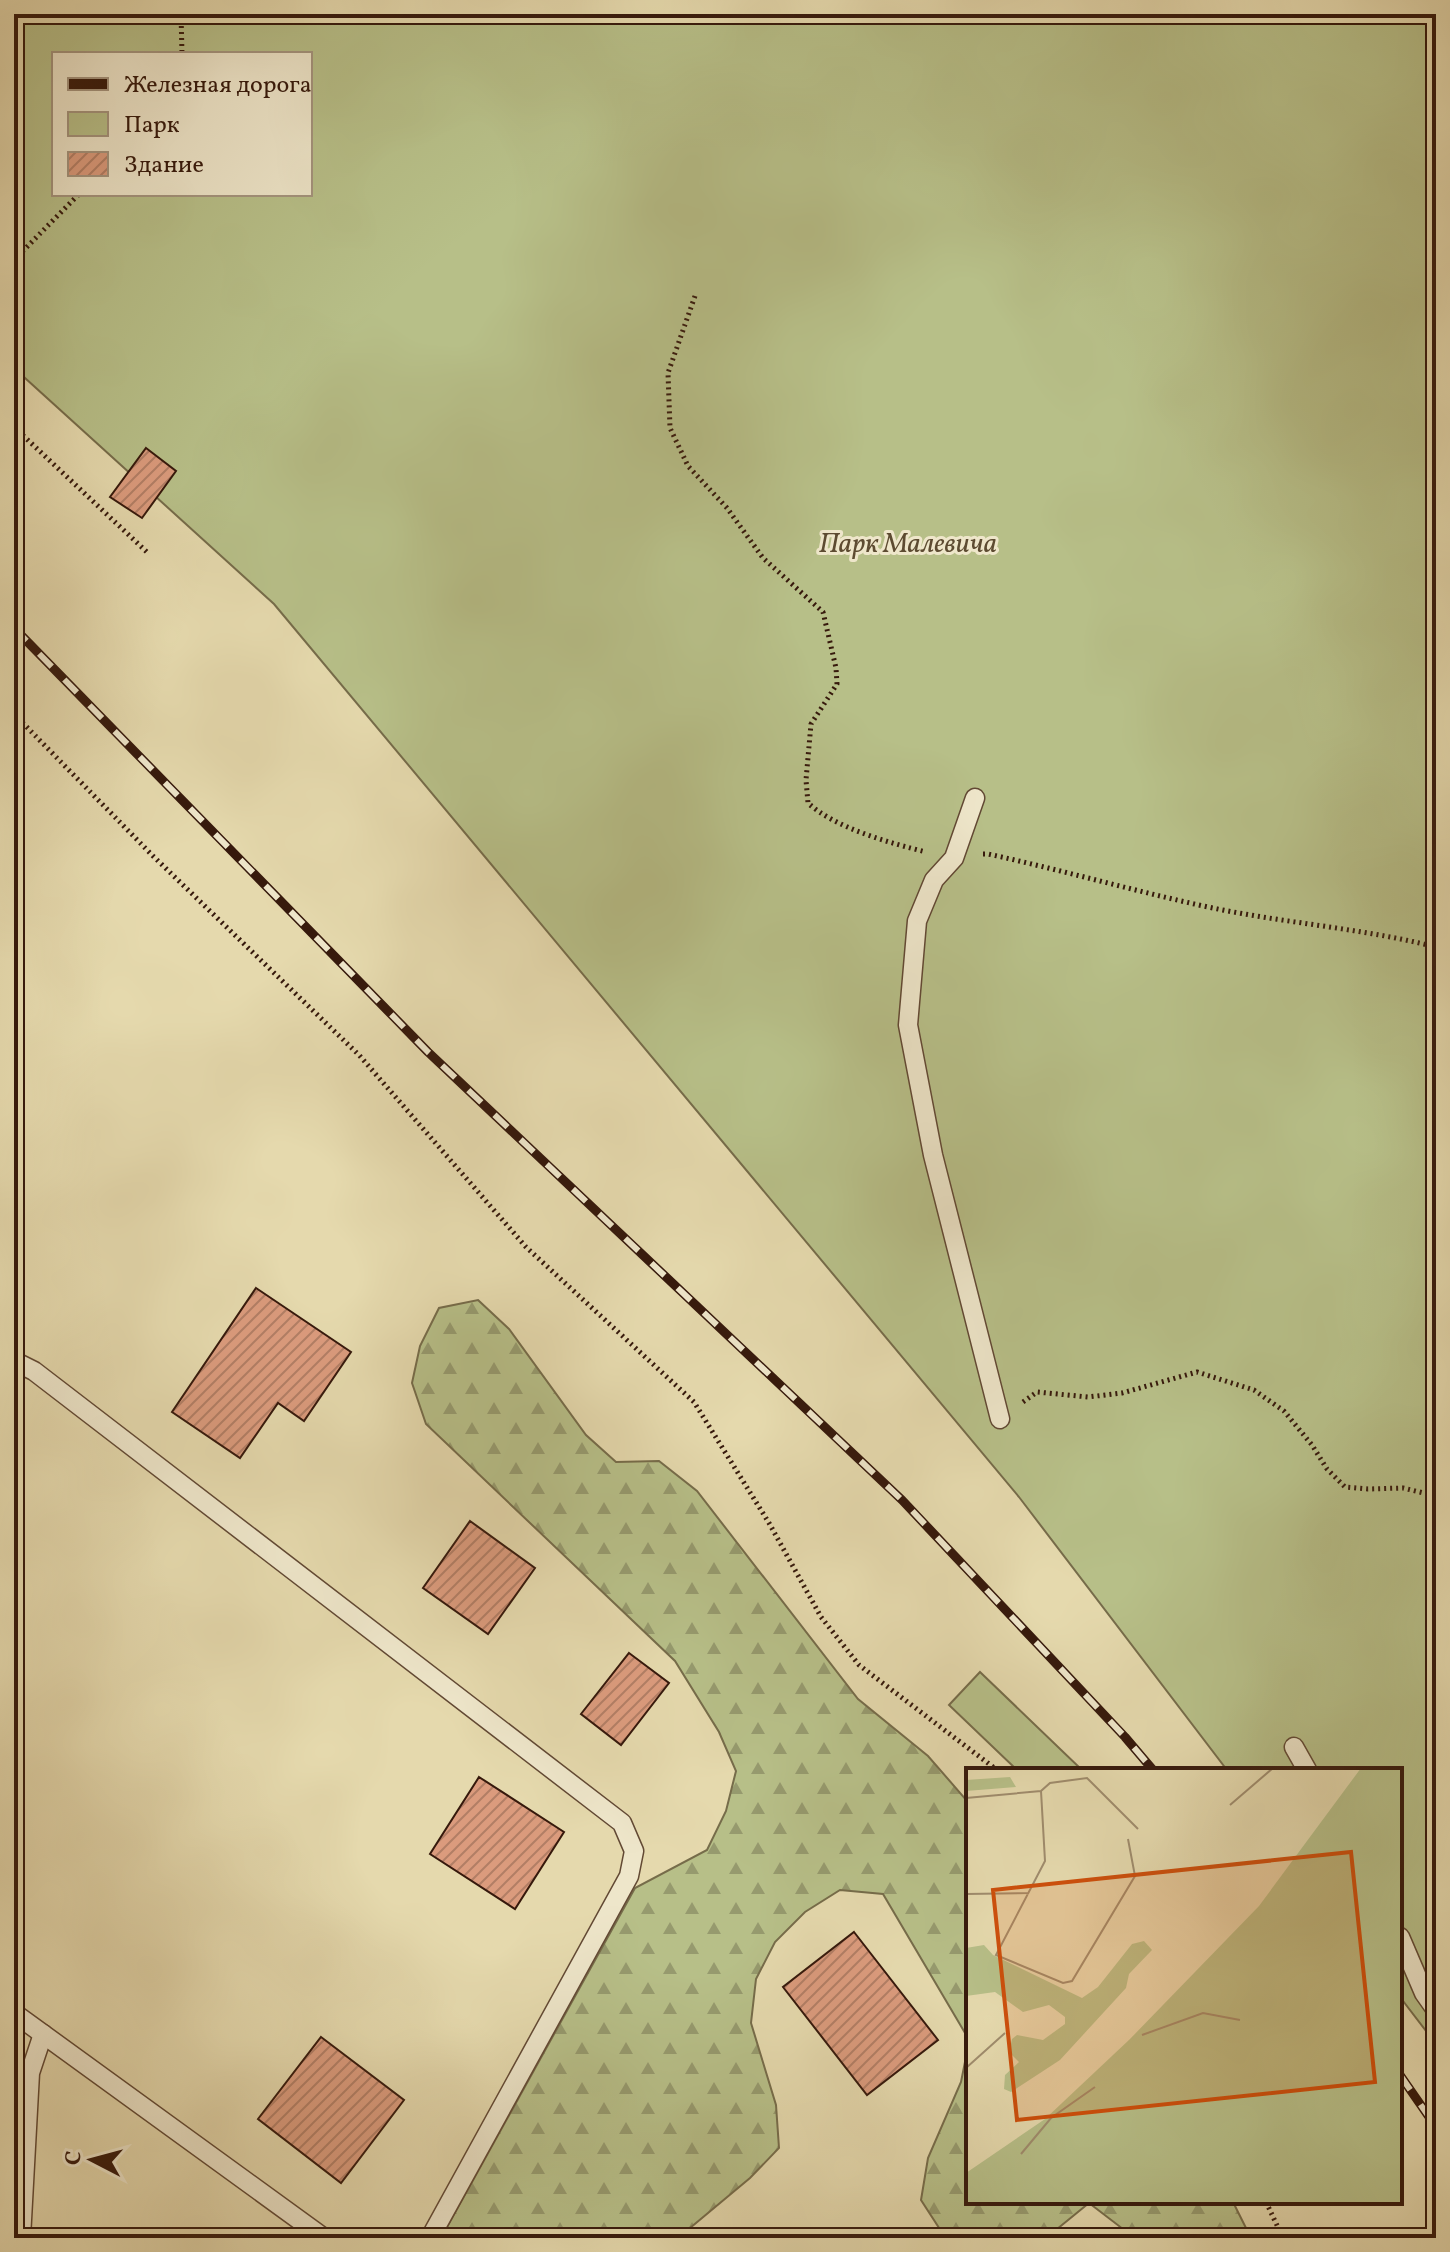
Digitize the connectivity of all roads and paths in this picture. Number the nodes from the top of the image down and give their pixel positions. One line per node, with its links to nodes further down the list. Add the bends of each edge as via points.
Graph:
1 (181, 14): 2 (path)
2 (182, 52)
3 (77, 196): 4 (path)
4 (14, 260)
5 (695, 296): 10 (path, via 668,373 670,428 688,466 763,558 823,612 836,668 837,684 811,724 808,803 891,844)
6 (14, 427): 7 (path)
7 (149, 554)
8 (14, 714): 16 (path, via 359,1055 526,1247 694,1402 821,1617 859,1665)
9 (975, 798): 10 (lane)
10 (954, 858): 11 (path, via 988,854 1207,907); 13 (lane, via 934,880 917,921 908,1025 933,1155)
11 (1436, 947)
12 (14, 1361): 25 (lane, via 34,1371 622,1823 634,1851 629,1876)
13 (1000, 1419): 14 (path, via 1037,1392 1111,1395 1197,1372 1254,1390 1284,1411 1345,1487 1403,1488)
14 (1436, 1496)
15 (1294, 1747): 17 (lane)
16 (994, 1768)
17 (1306, 1768)
18 (1402, 1942): 19 (lane)
19 (1436, 2010)
20 (14, 2013): 21 (lane)
21 (43, 2034): 23 (lane, via 30,2073); 24 (lane)
22 (1267, 2204): 26 (path)
23 (21, 2238)
24 (324, 2238)
25 (430, 2238)
26 (1283, 2238)

